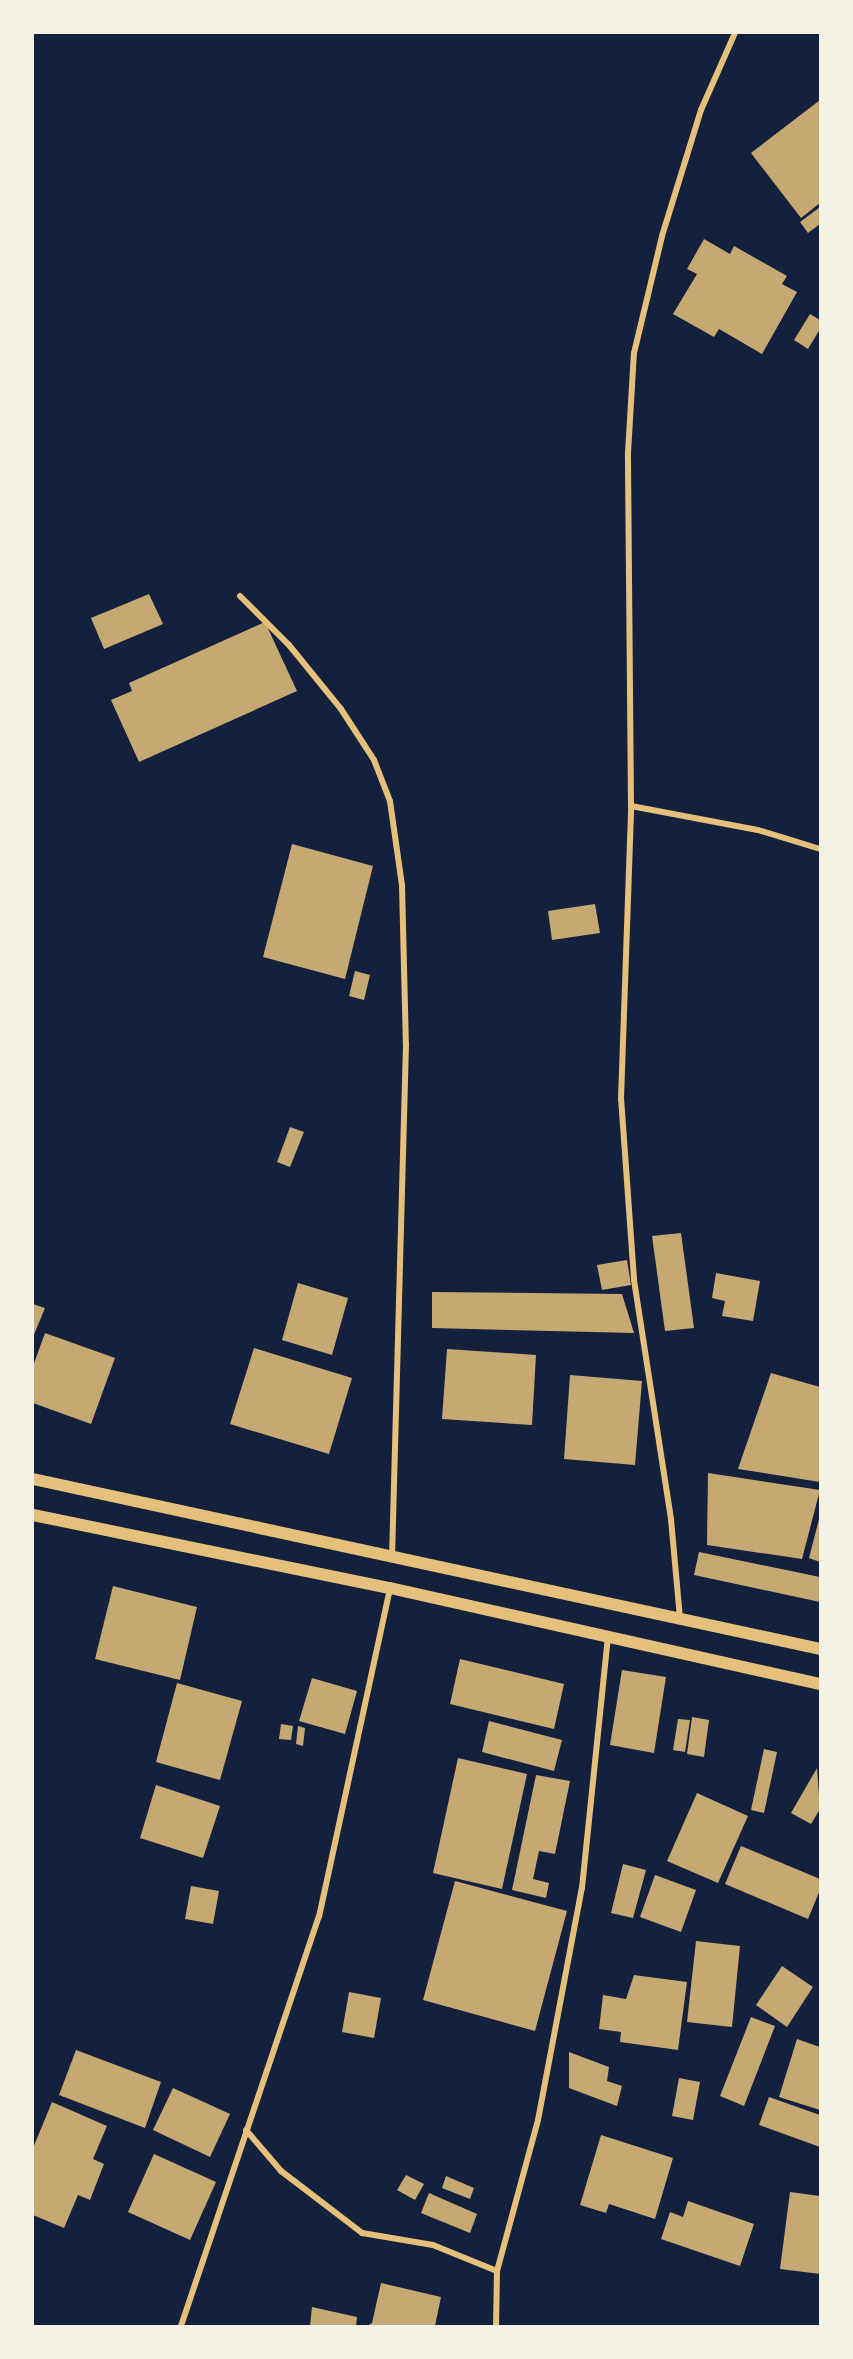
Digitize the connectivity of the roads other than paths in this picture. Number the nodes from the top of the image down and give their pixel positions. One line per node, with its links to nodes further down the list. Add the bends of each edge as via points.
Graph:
1 (735, 33): 3 (street, via 701,110 662,236 634,353 627,453)
2 (240, 596): 7 (street, via 289,645 341,709 374,760 390,801 402,885 406,1044)
3 (631, 806): 4 (street, via 758,830); 9 (street, via 621,1099 626,1205 671,1519)
4 (820, 849)
5 (33, 1479): 7 (main road)
6 (33, 1515): 8 (main road)
7 (392, 1559): 9 (main road)
8 (390, 1588): 10 (main road); 13 (street, via 319,1917)
9 (680, 1622): 11 (main road)
10 (608, 1635): 12 (main road); 14 (street, via 582,1888 538,2120)
11 (820, 1649)
12 (820, 1684)
13 (246, 2130): 14 (street, via 281,2171 362,2233 433,2245); 15 (street)
14 (497, 2271): 16 (street)
15 (181, 2326)
16 (496, 2326)

